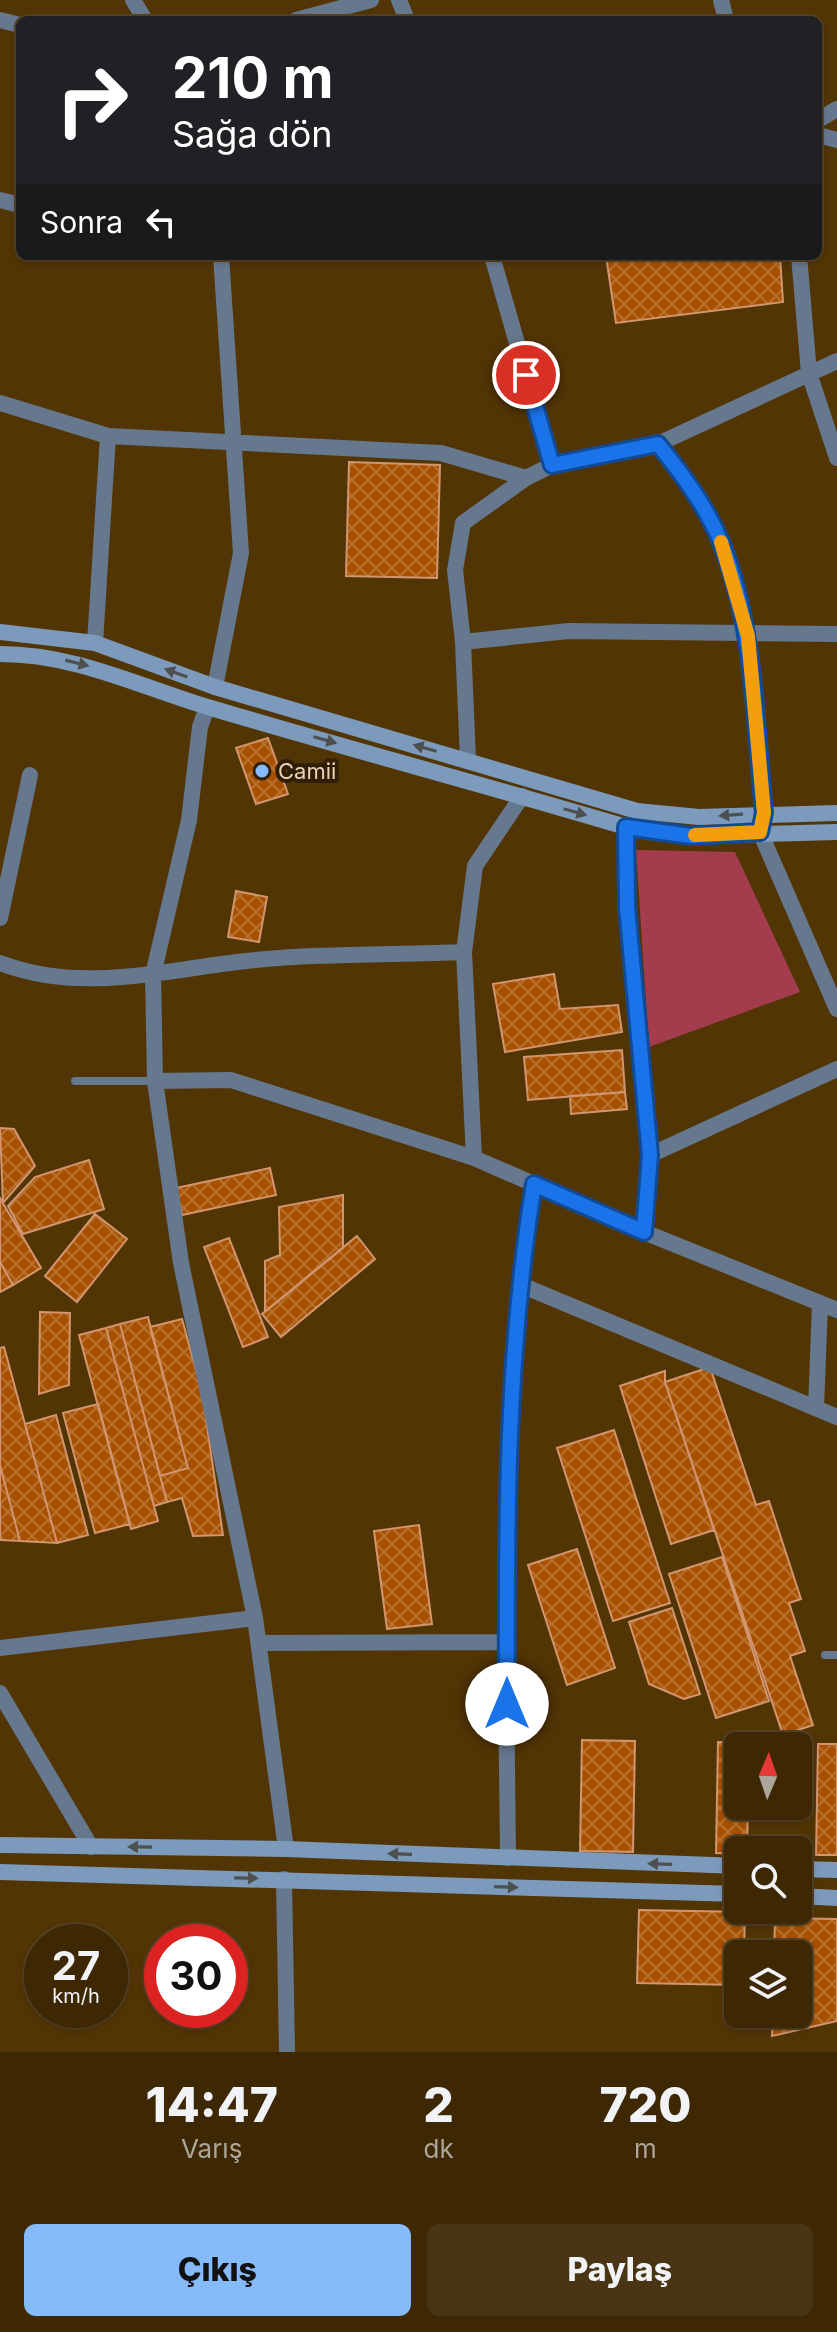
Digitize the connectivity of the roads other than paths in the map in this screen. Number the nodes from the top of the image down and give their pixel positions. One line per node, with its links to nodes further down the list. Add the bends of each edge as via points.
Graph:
1 (371, 0): 2 (street)
2 (311, 16)
3 (221, 260): 10 (street)
4 (493, 260): 13 (street)
5 (799, 260): 7 (street)
6 (837, 361): 7 (street)
7 (809, 373): 11 (street); 12 (street)
8 (0, 403): 9 (street)
9 (108, 436): 10 (street); 19 (street)
10 (235, 444): 14 (street, via 441,453); 21 (street, via 241,553)
11 (658, 444): 13 (street); 17 (street, via 687,480 721,541)
12 (837, 458)
13 (552, 465): 14 (street)
14 (526, 478): 18 (street, via 463,523 455,570)
15 (0, 632): 19 (street)
16 (837, 634): 17 (street)
17 (748, 636): 18 (street, via 569,631); 26 (street)
18 (463, 642): 23 (street)
19 (95, 643): 21 (street, one-way to 19)
20 (0, 654): 22 (street, one-way to 22, via 71,662)
21 (215, 687): 22 (street); 23 (street, one-way to 21)
22 (207, 707): 25 (street, one-way to 25); 34 (street, via 189,820)
23 (468, 760): 26 (street, one-way to 23, via 652,813)
24 (30, 775): 31 (street)
25 (522, 796): 28 (street, one-way to 28); 32 (street, via 475,866)
26 (764, 813): 27 (street); 29 (street)
27 (837, 813)
28 (626, 827): 29 (street, via 691,836); 39 (street, via 627,907)
29 (760, 832): 30 (street); 35 (street)
30 (837, 832)
31 (0, 918)
32 (464, 952): 34 (street, via 247,961); 40 (street)
33 (0, 963): 34 (street, via 32,975 80,980)
34 (153, 975): 38 (street)
35 (837, 1009)
36 (837, 1069): 39 (street)
37 (75, 1081): 38 (lane)
38 (155, 1081): 40 (street, via 231,1080); 48 (street, via 181,1263)
39 (650, 1155): 42 (street)
40 (474, 1158): 41 (street)
41 (534, 1184): 42 (street); 43 (street)
42 (644, 1232): 44 (street)
43 (521, 1285): 46 (street); 49 (street, via 506,1520)
44 (820, 1303): 45 (street); 46 (street)
45 (837, 1310)
46 (816, 1408): 47 (street)
47 (837, 1417)
48 (255, 1618): 50 (street); 51 (street)
49 (506, 1642): 50 (street); 58 (street)
50 (259, 1643): 57 (street)
51 (0, 1648)
52 (825, 1655): 53 (lane)
53 (837, 1655)
54 (0, 1693): 56 (street)
55 (0, 1845): 56 (street)
56 (91, 1847): 57 (street, one-way to 56)
57 (286, 1849): 58 (street, one-way to 57); 63 (street)
58 (508, 1858): 59 (street, one-way to 58)
59 (724, 1866)
60 (812, 1869): 61 (street)
61 (837, 1870)
62 (0, 1872): 63 (street, one-way to 63)
63 (284, 1879): 64 (street, one-way to 64); 67 (street)
64 (724, 1894)
65 (812, 1897): 66 (street)
66 (837, 1898)
67 (287, 2052)

